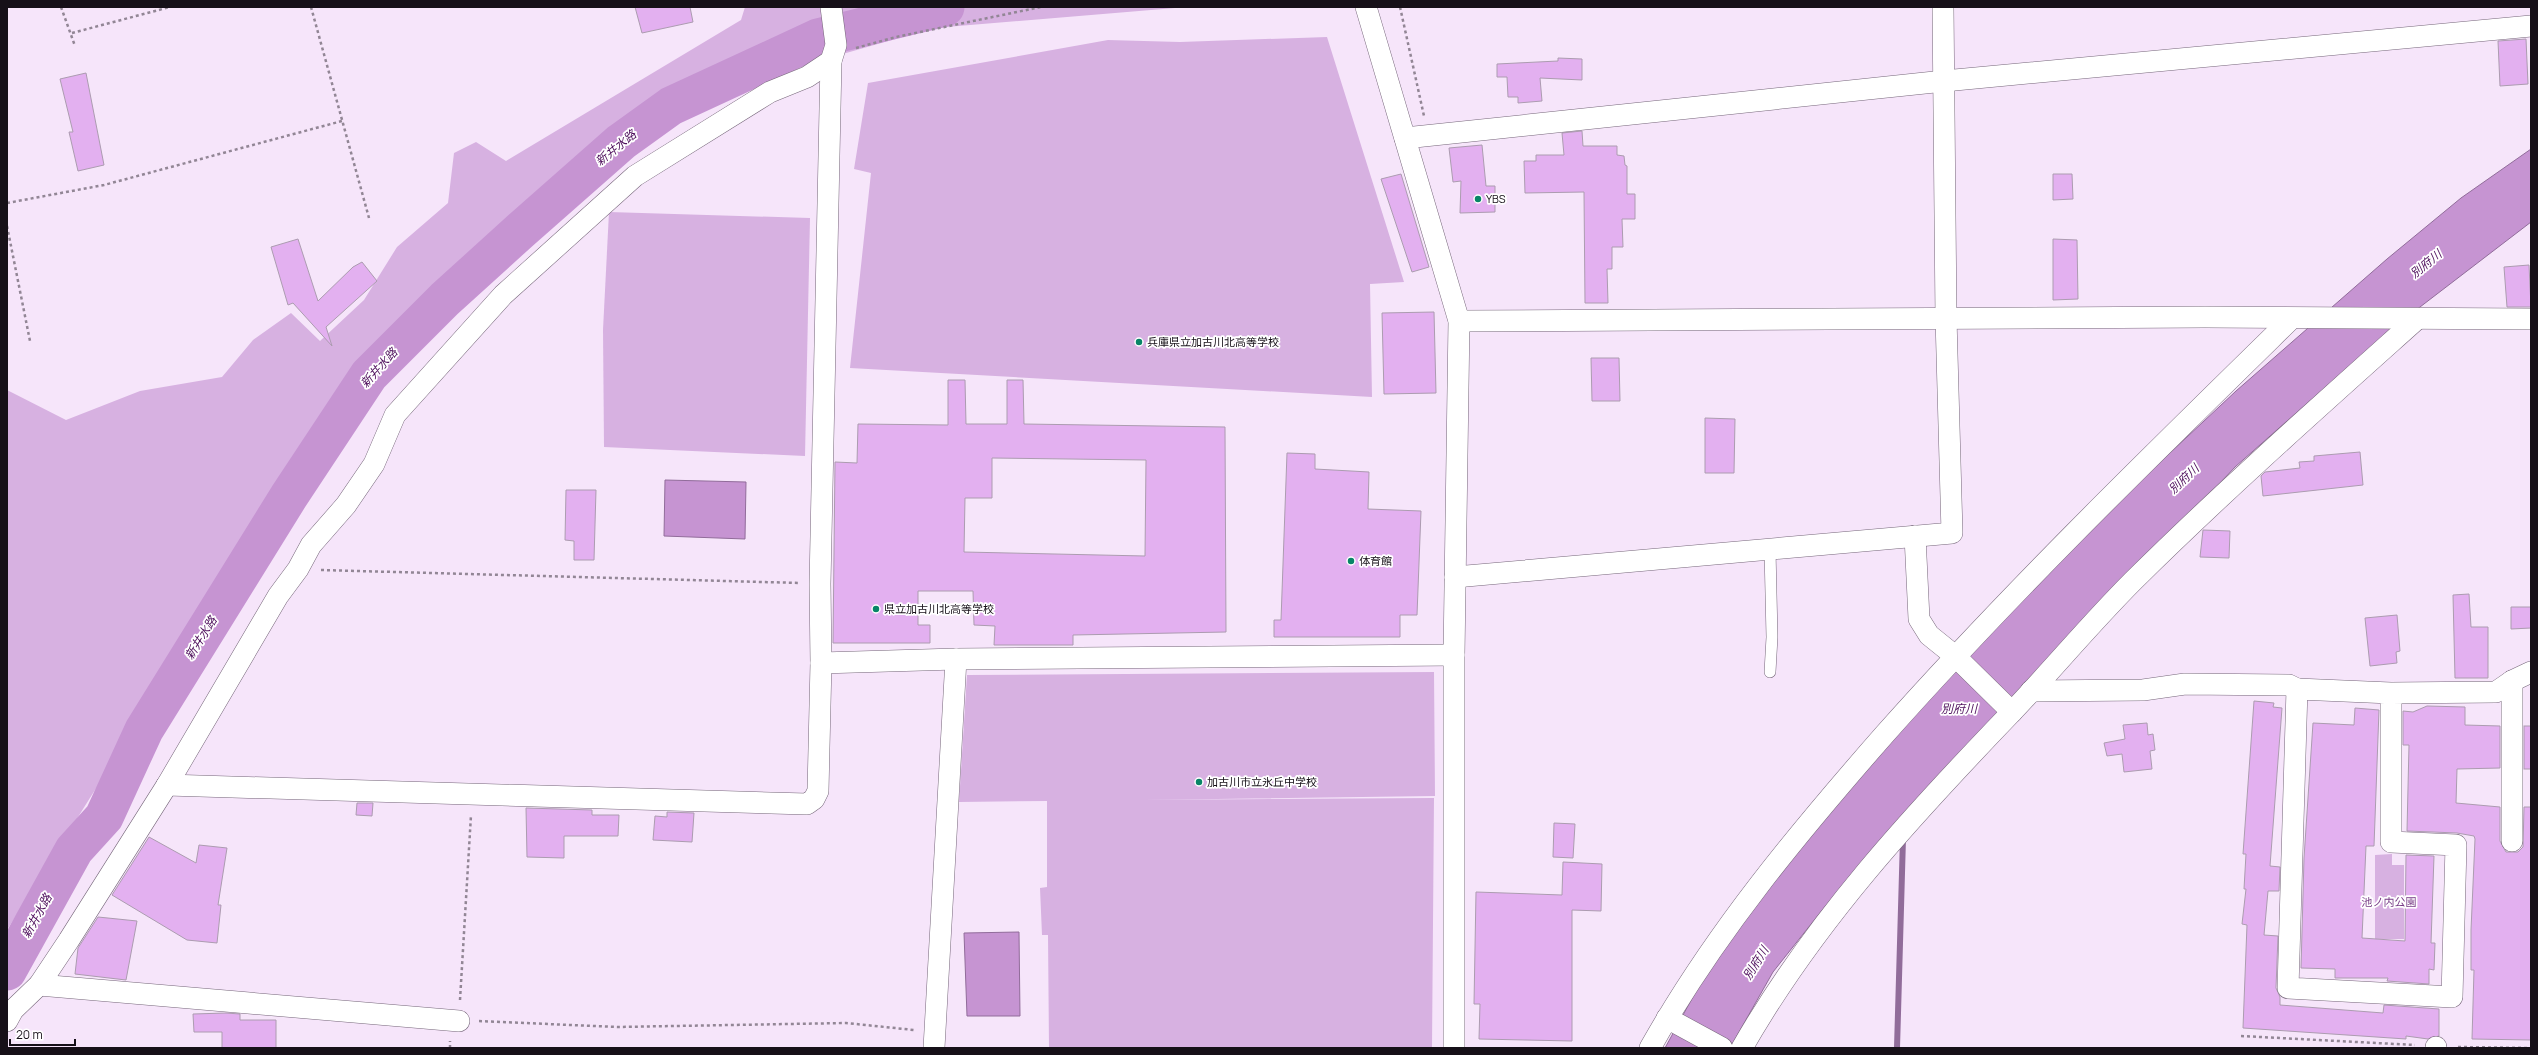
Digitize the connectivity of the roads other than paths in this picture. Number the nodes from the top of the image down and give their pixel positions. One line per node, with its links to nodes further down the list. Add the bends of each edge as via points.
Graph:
1 (831, 7): 5 (street, via 836,45)
2 (1366, 7): 7 (street)
3 (1943, 7): 6 (street)
4 (2531, 26): 6 (street)
5 (831, 61): 19 (street, via 820,584); 27 (street, via 807,77 770,92 635,176 503,295 395,415 374,464 346,505 311,545 298,569 278,596)
6 (1944, 82): 7 (street); 8 (street)
7 (1405, 138): 12 (street)
8 (1946, 318): 9 (street); 12 (street); 13 (street, via 1952,533)
9 (2295, 319): 10 (street); 17 (street, via 2054,552)
10 (2411, 319): 11 (street); 24 (street, via 2165,550 2081,635)
11 (2531, 320)
12 (1459, 321): 15 (street)
13 (1915, 536): 14 (street); 17 (street, via 1919,619 1929,635)
14 (1770, 550): 15 (street); 20 (lane)
15 (1455, 578): 16 (street)
16 (1454, 655): 18 (street); 34 (street)
17 (1955, 656): 26 (street); 30 (street, via 1852,772 1782,856 1726,930)
18 (956, 659): 19 (street); 33 (street)
19 (821, 663): 27 (street, via 818,791 806,804)
20 (1770, 672)
21 (2531, 672): 22 (street)
22 (2512, 681): 25 (street, via 2496,692); 28 (street)
23 (2297, 689): 24 (street, via 2288,685 2185,684 2143,690); 25 (street); 25 (street, via 2288,988 2452,997 2456,845 2391,842)
24 (2031, 692): 26 (street)
25 (2391, 693)
26 (2012, 712): 37 (street, via 1937,792 1836,907 1792,966)
27 (166, 786): 29 (street)
28 (2512, 841)
29 (39, 985): 31 (street, via 13,1010); 32 (street)
30 (1667, 1018): 35 (street); 36 (street)
31 (7, 1021)
32 (459, 1021)
33 (934, 1040)
34 (1454, 1048)
35 (1650, 1048)
36 (1722, 1048)
37 (1742, 1048)

